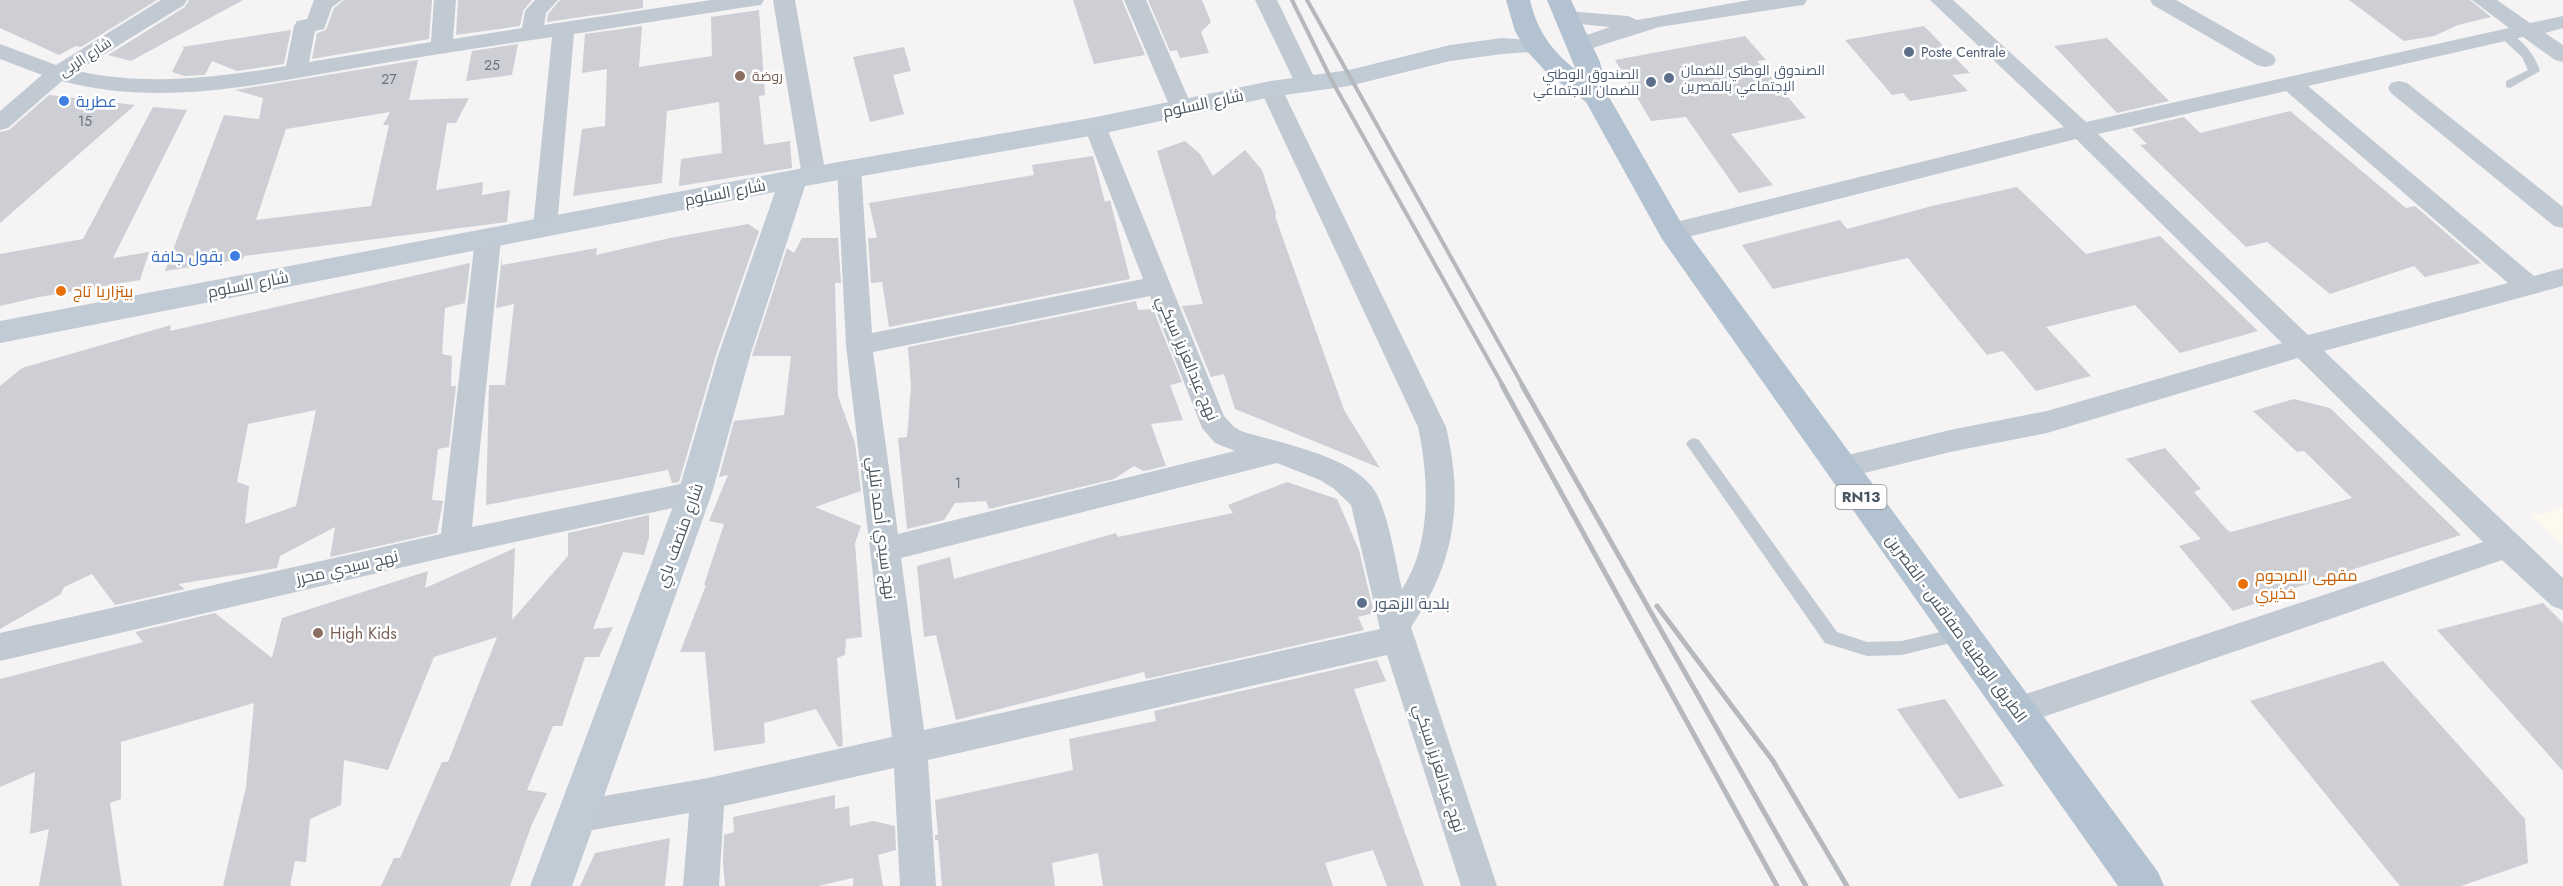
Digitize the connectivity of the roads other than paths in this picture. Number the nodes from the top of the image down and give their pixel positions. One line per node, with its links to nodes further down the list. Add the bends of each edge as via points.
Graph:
1 (176, 0): 28 (street, شارع الربى)
2 (331, 0): 27 (street, via 323,3 316,24 305,26)
3 (445, 0): 22 (street)
4 (547, 0): 19 (street, via 536,11)
5 (753, 0): 17 (street)
6 (784, 0): 40 (street)
7 (1135, 0): 35 (street)
8 (1266, 0): 31 (street)
9 (1796, 0): 15 (street)
10 (1941, 0): 38 (street)
11 (2161, 0): 26 (street)
12 (2483, 0): 18 (street)
13 (1515, 6): 14 (main road, via 1544,16); 21 (main road, الطريق الوطنية صفاقس - القصرين); 24 (street, شارع السلوم)
14 (1563, 8): 15 (street); 20 (main road, الطريق الوطنية صفاقس - القصرين)
15 (1651, 22): 20 (street)
16 (2563, 22): 18 (street)
17 (564, 28): 19 (street); 42 (street)
18 (2514, 32): 25 (street); 29 (street); 30 (lane, via 2534,71)
19 (532, 33): 22 (street)
20 (1580, 45): 21 (main road); 34 (main road, الطريق الوطنية صفاقس - القصرين)
21 (1537, 46): 24 (street, شارع السلوم); 34 (main road, الطريق الوطنية صفاقس - القصرين, via 1553,64)
22 (442, 47): 27 (street)
23 (0, 51): 28 (street)
24 (1450, 53): 31 (street, شارع السلوم)
25 (2563, 55)
26 (2265, 60)
27 (296, 71): 28 (street, via 190,86 112,84)
28 (58, 73): 36 (street, شارع الربى)
29 (2290, 83): 38 (street); 46 (street)
30 (2510, 84)
31 (1307, 85): 33 (street, شارع السلوم)
32 (2399, 88): 41 (street)
33 (1270, 89): 35 (street, شارع السلوم); 58 (street, via 1378,309 1437,444 1441,486 1432,553 1423,582)
34 (1596, 97): 43 (main road, الطريق الوطنية صفاقس - القصرين / RN13)
35 (1181, 107): 37 (street, شارع السلوم)
36 (0, 123)
37 (1096, 126): 39 (street, شارع السلوم); 45 (street, نهج عبدالعزيز سبكي)
38 (2081, 130): 43 (street); 49 (street)
39 (849, 169): 40 (street, شارع السلوم); 48 (street, نهج سيدي أحمد تليلي)
40 (804, 178): 42 (street, شارع السلوم); 53 (street, شارع منصف باي, via 734,356)
41 (2563, 220)
42 (544, 227): 44 (street, شارع السلوم)
43 (1672, 232): 52 (main road, الطريق الوطنية صفاقس - القصرين / RN13)
44 (488, 239): 47 (street, شارع السلوم); 54 (street)
45 (1158, 285): 48 (street); 51 (street, نهج عبدالعزيز سبكي, via 1219,430 1227,437)
46 (2550, 286): 49 (street)
47 (0, 332)
48 (859, 345): 56 (street, نهج سيدي أحمد تليلي)
49 (2302, 347): 52 (street, via 2047,422); 55 (street)
50 (1694, 444): 59 (lane, via 1831,638 1867,650 1902,648)
51 (1278, 452): 56 (street); 58 (street, نهج عبدالعزيز سبكي, via 1337,474 1365,500)
52 (1840, 468): 59 (main road, الطريق الوطنية صفاقس - القصرين / RN13)
53 (695, 493): 54 (street, نهج سيدي محرز); 64 (street, شارع منصف باي)
54 (454, 543): 60 (street, نهج سيدي محرز)
55 (2507, 546): 57 (street); 61 (street)
56 (885, 550): 62 (street, نهج سيدي أحمد تليلي)
57 (2563, 597)
58 (1397, 631): 62 (street); 68 (street, نهج عبدالعزيز سبكي)
59 (1961, 634): 61 (main road, الطريق الوطنية صفاقس - القصرين / RN13)
60 (0, 647)
61 (2017, 711): 69 (main road, الطريق الوطنية صفاقس - القصرين / RN13)
62 (910, 748): 63 (street); 67 (street, نهج سيدي أحمد تليلي)
63 (708, 794): 64 (street); 66 (street)
64 (575, 817): 65 (street, شارع منصف باي)
65 (551, 886)
66 (701, 886)
67 (918, 886)
68 (1479, 886)
69 (2144, 886)

